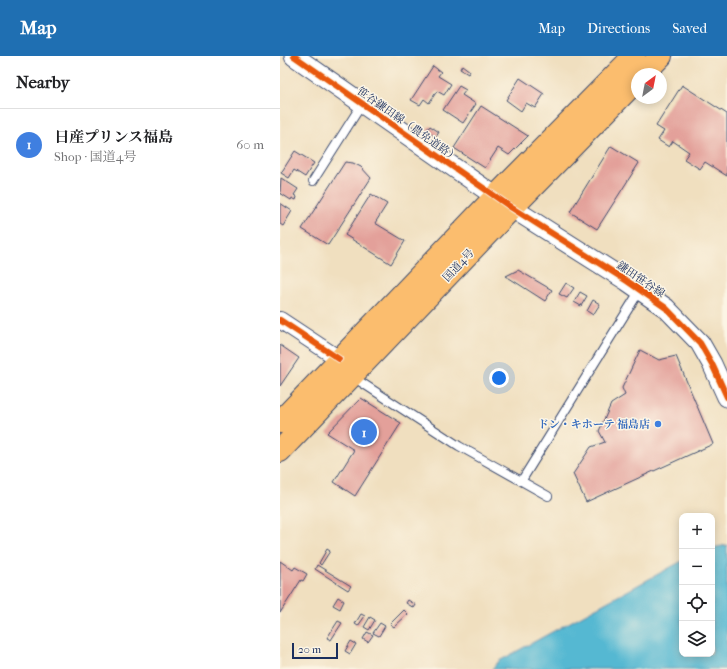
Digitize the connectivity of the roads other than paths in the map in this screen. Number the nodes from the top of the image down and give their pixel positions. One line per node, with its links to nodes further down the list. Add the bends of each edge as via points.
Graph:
1 (294, 56): 6 (street, 笹谷鎌田線（農免道路）)
2 (634, 56): 8 (highway, 国道4号)
3 (661, 56): 4 (highway)
4 (649, 68)
5 (631, 86): 8 (highway, 国道4号)
6 (362, 104): 7 (lane); 8 (street, 笹谷鎌田線（農免道路）)
7 (313, 181)
8 (503, 203): 9 (street, 鎌田笹谷線); 11 (highway, 国道4号)
9 (640, 290): 12 (street, 鎌田笹谷線, via 666,308 700,343); 15 (lane)
10 (280, 320): 11 (street)
11 (346, 368): 13 (highway, 国道4号); 14 (highway, 国道4号); 15 (lane, via 459,446)
12 (727, 397)
13 (280, 422)
14 (280, 451)
15 (522, 480): 16 (lane)
16 (548, 496)

